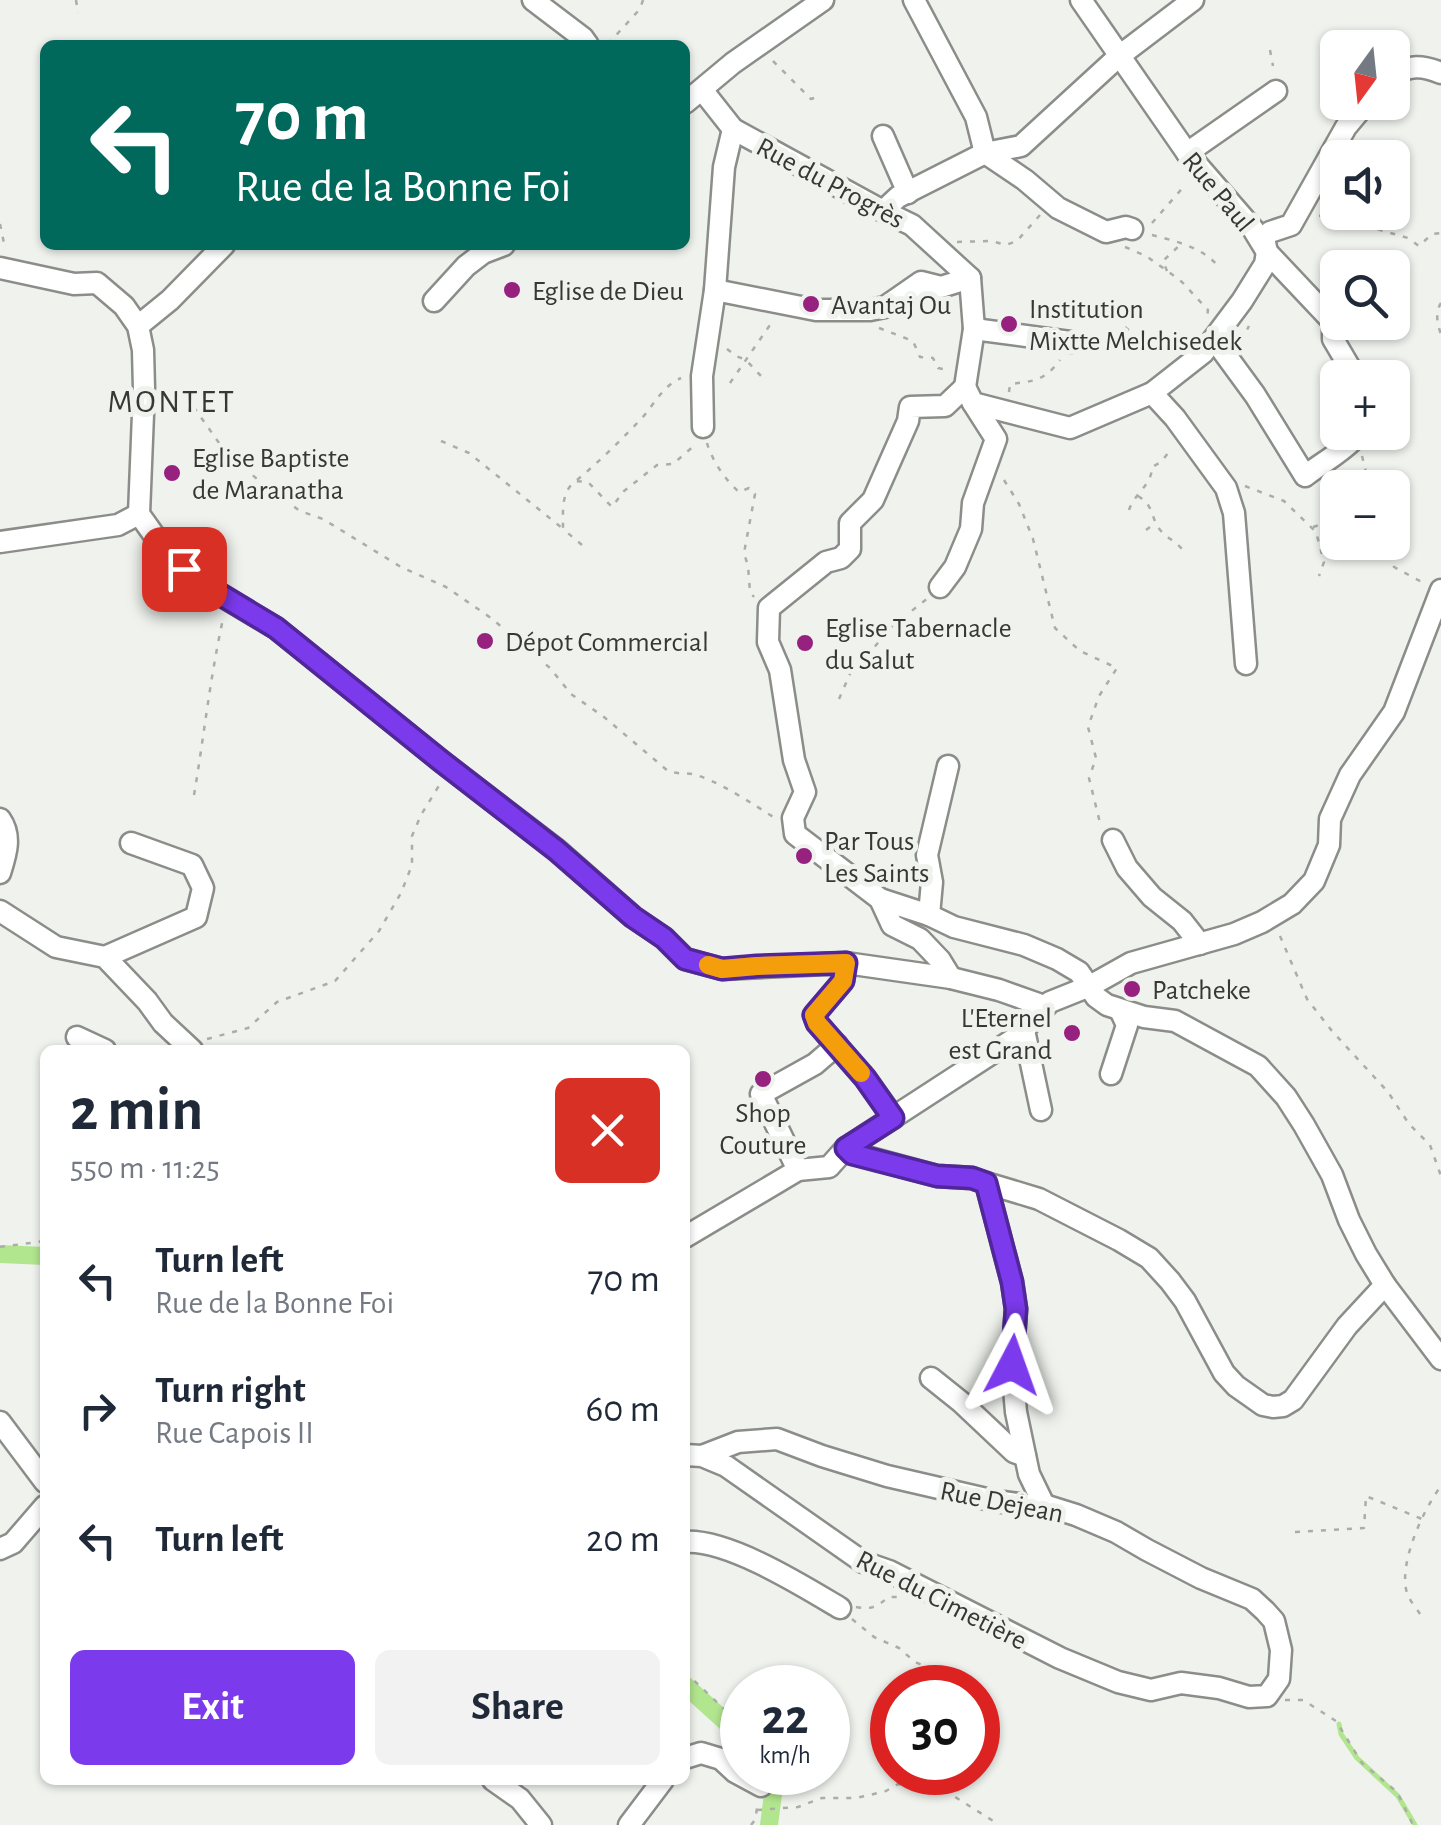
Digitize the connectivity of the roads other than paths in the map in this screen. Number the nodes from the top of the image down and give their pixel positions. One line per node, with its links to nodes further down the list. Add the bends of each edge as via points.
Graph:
1 (533, 0): 6 (street)
2 (824, 0): 11 (street)
3 (914, 0): 15 (street, via 976,117)
4 (1080, 0): 7 (street, Rue Paul)
5 (1193, 0): 7 (street)
6 (584, 40)
7 (1118, 57): 15 (street, via 1022,146); 16 (street, Rue Paul)
8 (1410, 67): 9 (street)
9 (1441, 73)
10 (1276, 91): 16 (street)
11 (694, 97): 13 (street, Rue du Progrès)
12 (1352, 120): 22 (street, via 1291,225 1264,238)
13 (732, 129): 18 (street, Rue du Progrès); 25 (street)
14 (883, 136): 17 (street)
15 (985, 153): 17 (street); 19 (street, via 1058,208 1106,232)
16 (1193, 160): 22 (street, Rue Paul)
17 (908, 193): 18 (street)
18 (883, 212): 24 (street, Rue du Progrès, via 912,225)
19 (1136, 230)
20 (219, 250): 28 (street)
21 (492, 250): 26 (street)
22 (1267, 252): 27 (street, Rue Paul); 31 (street, via 1258,276)
23 (3, 269): 28 (street, via 97,284)
24 (970, 278): 25 (street, via 941,287 921,282 886,307 870,310 797,308); 29 (street)
25 (715, 290): 35 (street, via 702,376)
26 (434, 301)
27 (1320, 305)
28 (138, 326): 38 (street, via 144,389)
29 (974, 329): 30 (street); 33 (street)
30 (1070, 342)
31 (1211, 342): 32 (street); 37 (street, via 1255,395 1305,476)
32 (1152, 393): 34 (street, via 1070,428); 42 (street, via 1226,488 1234,514)
33 (969, 395): 34 (street); 36 (street); 48 (street, via 945,406 910,407 873,500 850,524 850,550 770,608 768,642 780,670 804,792 795,834)
34 (1004, 410): 36 (street)
35 (704, 426)
36 (993, 448): 41 (street, via 971,529)
37 (1345, 450)
38 (140, 514): 39 (street, via 118,525); 53 (street, via 184,569 276,628 685,959 722,969)
39 (0, 542)
40 (1436, 586): 51 (street, via 1394,712 1350,775 1314,881 1272,916)
41 (940, 587)
42 (1246, 664)
43 (948, 766): 50 (street, via 928,856)
44 (0, 819): 47 (street, via 8,830)
45 (1113, 840): 51 (street, via 1127,868)
46 (131, 843): 52 (street, via 192,865 204,888 196,917)
47 (0, 873)
48 (880, 900): 50 (street); 54 (street, via 892,925 920,939)
49 (0, 911): 52 (street, via 56,947)
50 (929, 915): 55 (street, via 1058,958)
51 (1200, 944): 55 (street, via 1130,963)
52 (105, 957): 61 (street)
53 (846, 963): 54 (street); 62 (street, via 843,981 814,1015)
54 (952, 978): 56 (street)
55 (1090, 986): 56 (street); 57 (street)
56 (1044, 1006): 58 (street)
57 (1120, 1010): 63 (street, via 1126,1026); 70 (street, via 1175,1021 1271,1079 1332,1175)
58 (1024, 1030): 64 (street); 65 (street)
59 (77, 1036): 60 (street)
60 (94, 1045)
61 (186, 1045)
62 (836, 1045): 65 (street); 67 (street, via 761,1094)
63 (1111, 1074)
64 (1041, 1110)
65 (893, 1118): 66 (street)
66 (846, 1148): 67 (street, via 829,1167); 68 (street, via 937,1176)
67 (798, 1170): 69 (street)
68 (986, 1183): 70 (street, via 1039,1198 1149,1258 1185,1301 1224,1373 1263,1405 1292,1400); 75 (street, via 1016,1309 1012,1365)
69 (690, 1233)
70 (1385, 1285): 71 (street)
71 (1441, 1359)
72 (931, 1378): 75 (street)
73 (0, 1422): 76 (street)
74 (694, 1456): 77 (street, Rue Dejean, via 777,1439 887,1476 994,1501); 82 (street, Rue du Cimetière, via 726,1466 863,1562 1060,1658 1151,1690 1181,1683)
75 (1026, 1456): 77 (street)
76 (40, 1475)
77 (1044, 1505): 82 (street, Rue Dejean, via 1116,1532 1252,1600 1274,1621 1279,1678 1267,1696)
78 (40, 1512): 80 (street)
79 (690, 1542): 81 (street, via 730,1552)
80 (0, 1549)
81 (840, 1608)
82 (1218, 1688)
83 (690, 1756): 84 (street, via 702,1752)
84 (720, 1759)
85 (500, 1785): 87 (street)
86 (659, 1785): 88 (street)
87 (542, 1825)
88 (629, 1825)

